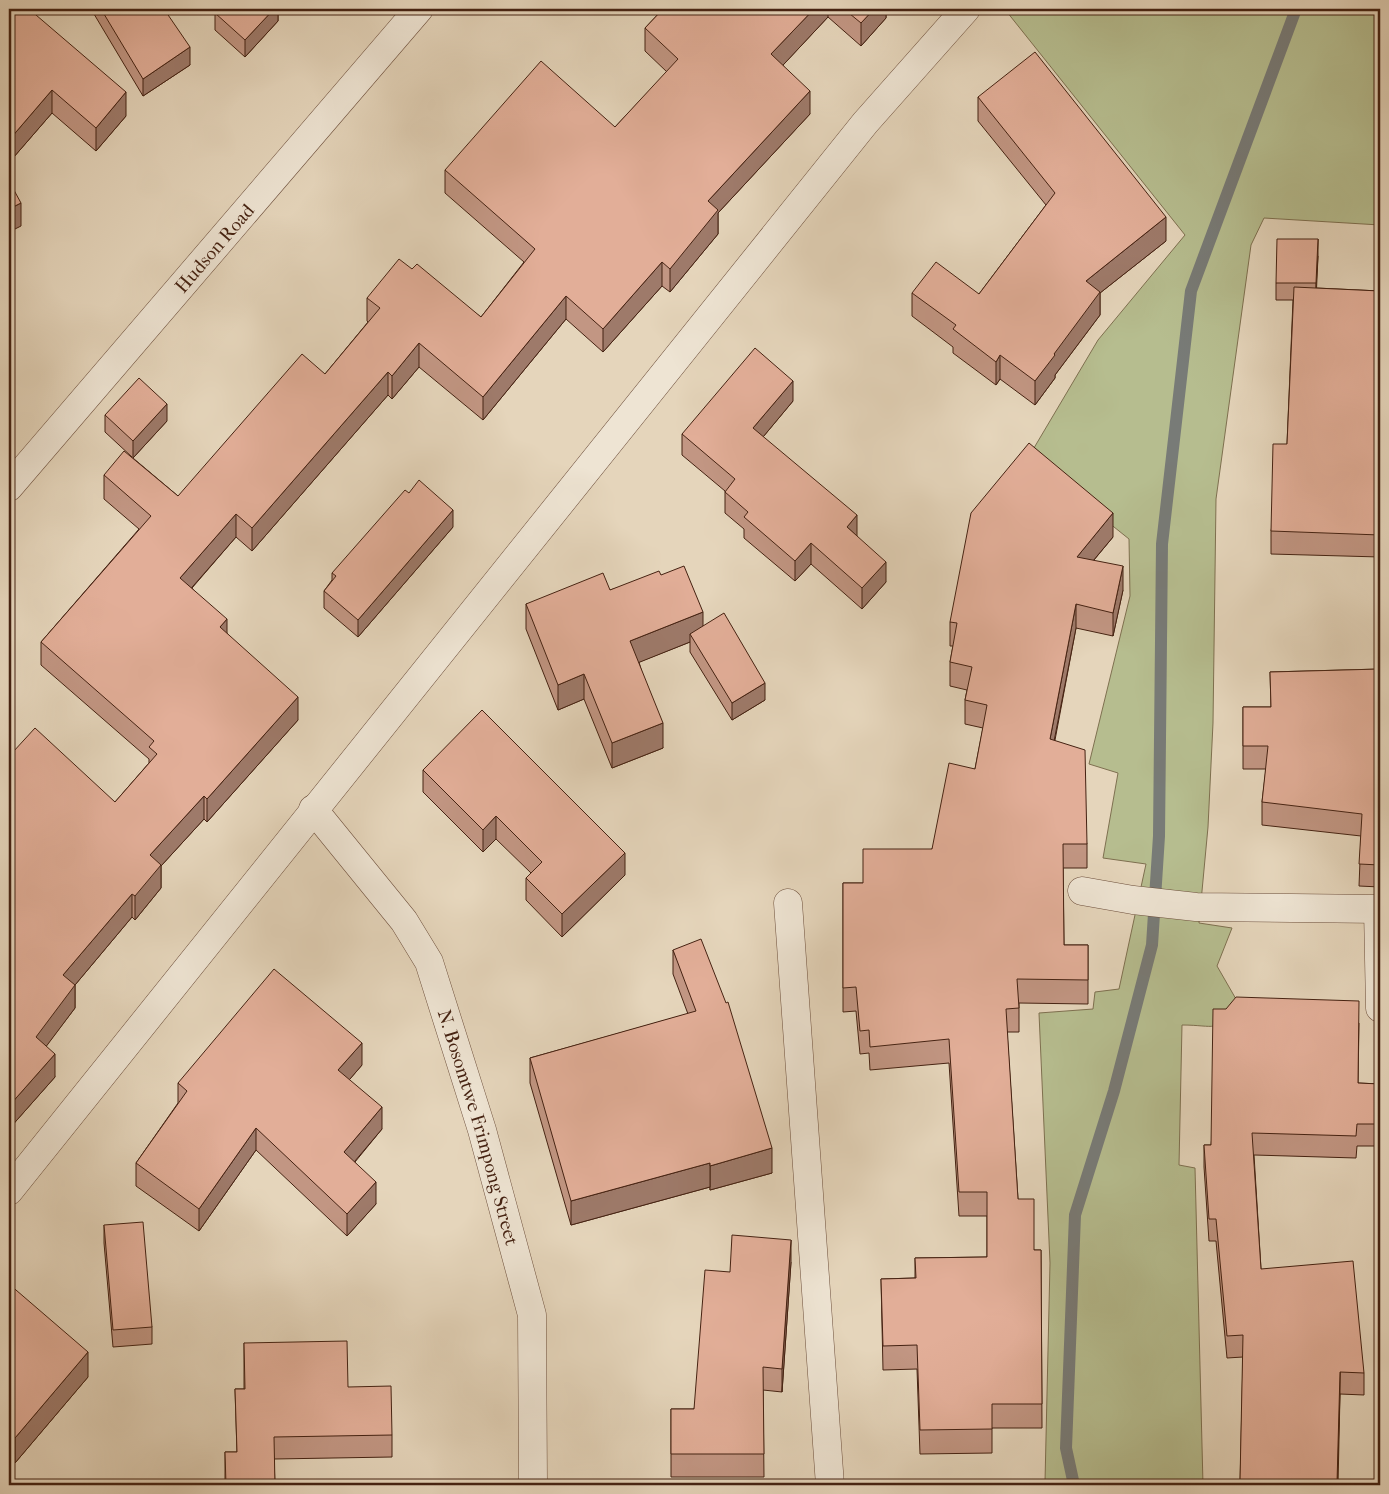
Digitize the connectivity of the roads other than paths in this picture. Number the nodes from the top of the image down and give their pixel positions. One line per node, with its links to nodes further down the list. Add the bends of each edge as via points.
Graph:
1 (419, 9): 3 (street, Hudson Road)
2 (966, 9): 4 (street, via 859,131)
3 (9, 487)
4 (314, 809): 9 (street); 10 (street, N. Bosomtwe Frimpong Street, via 404,922 429,962 482,1130 532,1315)
5 (1082, 891): 7 (street, via 1196,907)
6 (788, 903): 11 (street)
7 (1379, 909): 8 (street)
8 (1380, 1008)
9 (9, 1191)
10 (533, 1485)
11 (830, 1485)

